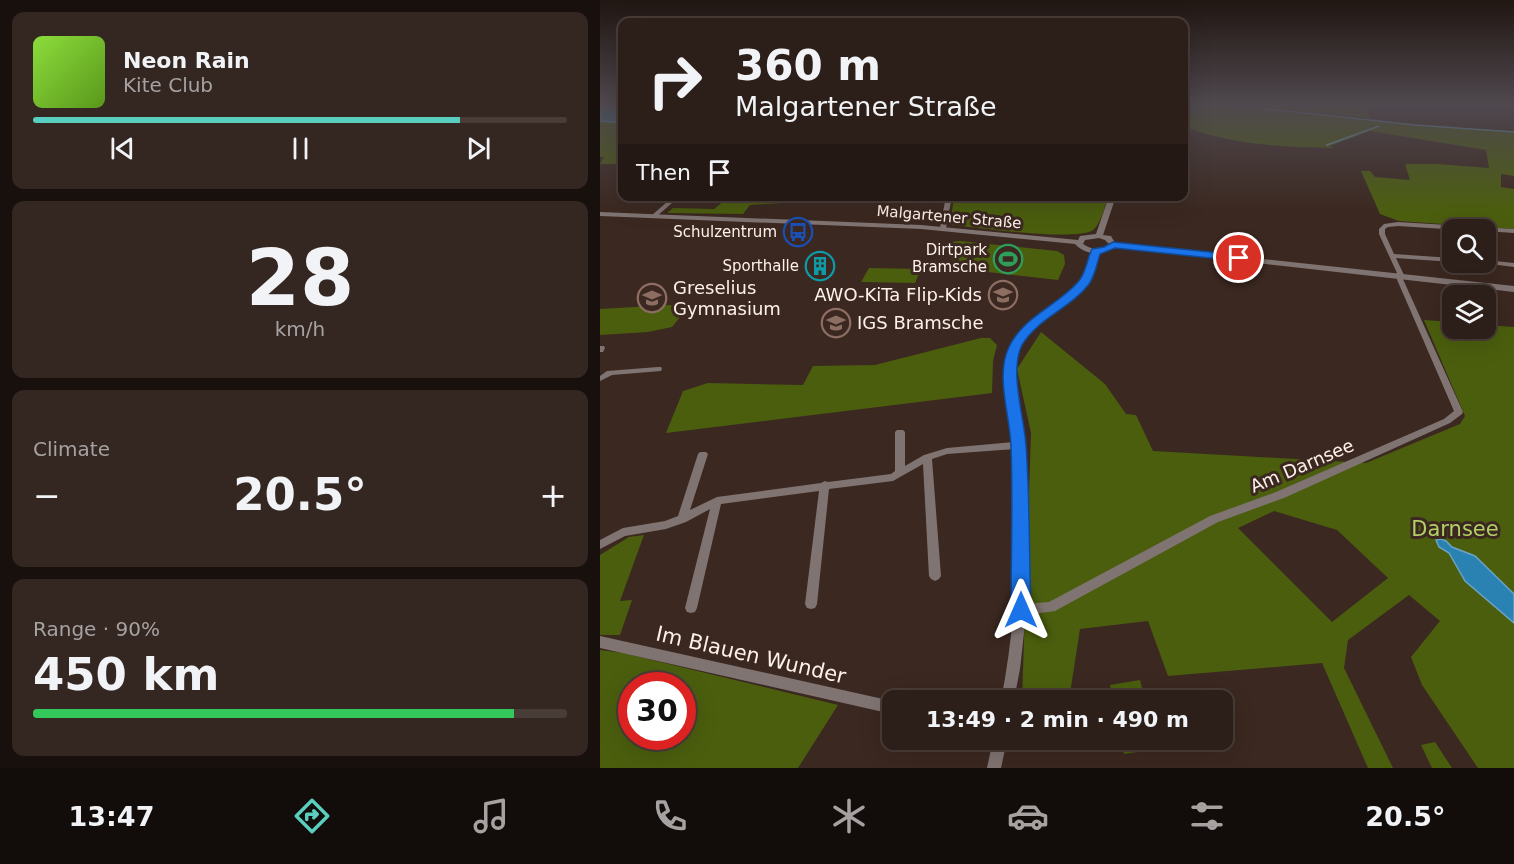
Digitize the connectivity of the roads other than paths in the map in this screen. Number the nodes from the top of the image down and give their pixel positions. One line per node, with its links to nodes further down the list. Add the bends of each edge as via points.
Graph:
1 (672, 201): 5 (street)
2 (948, 201): 6 (street)
3 (1111, 201): 8 (street)
4 (600, 214): 5 (street, Malgartener Straße)
5 (654, 216): 6 (street, Malgartener Straße)
6 (943, 228): 9 (street, Malgartener Straße)
7 (1514, 231): 12 (street, via 1386,225 1382,234)
8 (1099, 236): 9 (street); 10 (street, via 1108,238)
9 (1079, 242): 11 (street, via 1083,248)
10 (1113, 245): 11 (street); 16 (street)
11 (1096, 251): 21 (street, via 1086,281 1025,331 1011,356)
12 (1393, 256): 13 (street); 16 (street)
13 (1442, 259)
14 (1496, 263): 15 (street)
15 (1514, 265)
16 (1399, 275): 17 (street); 32 (street, Am Darnsee, via 1459,412 1447,421 1280,495 1214,519 1050,606)
17 (1514, 289)
18 (658, 369): 19 (street, via 610,373)
19 (600, 380)
20 (900, 432): 24 (street)
21 (1018, 445): 23 (street, via 946,451); 32 (street)
22 (703, 454): 27 (street)
23 (927, 457): 24 (street); 29 (street)
24 (900, 471): 25 (street, via 893,477)
25 (825, 485): 26 (street); 30 (street)
26 (717, 501): 27 (street); 31 (street)
27 (682, 519): 28 (street, via 623,532)
28 (600, 545)
29 (935, 576)
30 (811, 604)
31 (691, 608)
32 (1021, 610): 34 (street)
33 (600, 642): 35 (street, Im Blauen Wunder)
34 (1010, 690)
35 (882, 706)
36 (998, 750): 37 (street)
37 (993, 768)

